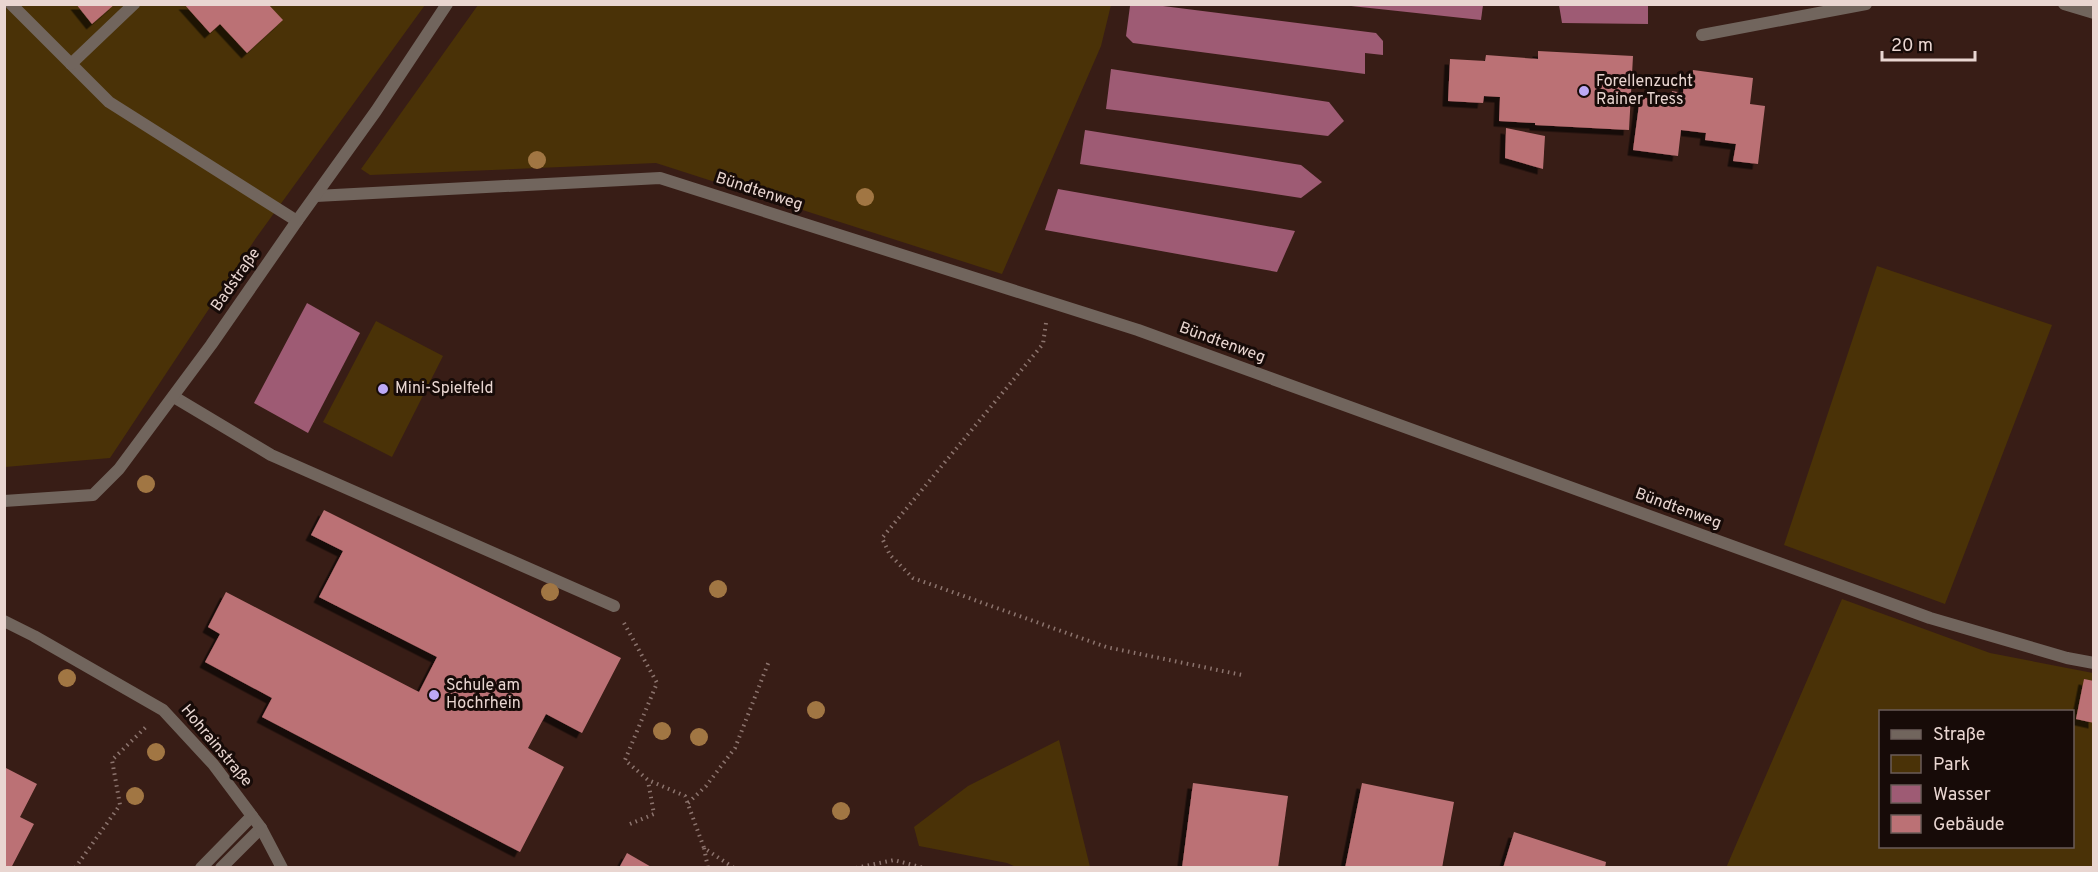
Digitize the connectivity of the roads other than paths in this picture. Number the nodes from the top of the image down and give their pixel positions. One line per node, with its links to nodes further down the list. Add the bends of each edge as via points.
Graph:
1 (11, 4): 8 (street)
2 (134, 4): 8 (street)
3 (447, 4): 9 (street, Badstraße)
4 (1866, 4): 7 (street)
5 (2064, 4): 6 (street)
6 (2094, 13)
7 (1702, 34)
8 (71, 64): 10 (street, via 109,102)
9 (316, 196): 10 (street, Badstraße); 15 (street, Bündtenweg, via 660,178 1138,330 1930,618)
10 (297, 221): 11 (street, Badstraße)
11 (174, 397): 12 (street, Badstraße, via 119,469 93,495); 13 (street, via 271,455)
12 (4, 501)
13 (614, 606)
14 (4, 621): 16 (street, Hohrainstraße, via 163,710 213,764)
15 (2094, 663)
16 (252, 816): 17 (street, Hohrainstraße); 18 (street)
17 (261, 828): 19 (street); 20 (street, Hohrainstraße)
18 (201, 867)
19 (222, 867)
20 (282, 867)

